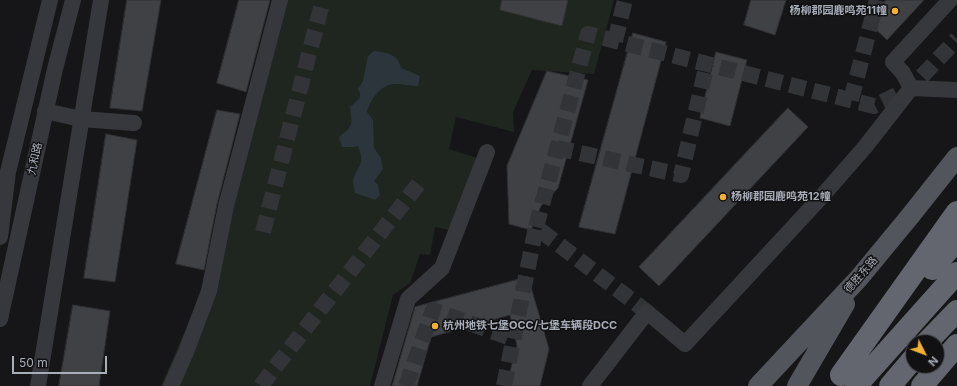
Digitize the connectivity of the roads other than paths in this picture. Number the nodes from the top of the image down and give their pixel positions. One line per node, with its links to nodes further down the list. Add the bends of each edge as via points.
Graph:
1 (50, 0): 14 (street, 九和路, via 8,172)
2 (73, 0): 8 (street, 九和路)
3 (101, 0): 9 (street)
4 (280, 0): 25 (street, via 226,206 209,291)
5 (950, 0): 6 (street, via 892,62 903,73)
6 (912, 88): 7 (street); 27 (street, via 823,195 685,344 647,312)
7 (957, 90)
8 (45, 112): 9 (street); 19 (street, 九和路)
9 (81, 119): 10 (street); 24 (street)
10 (134, 123)
11 (487, 152): 26 (street, via 442,268 408,299)
12 (957, 157): 17 (main road, 德胜东路)
13 (957, 212): 23 (highway)
14 (0, 237)
15 (957, 240): 23 (highway)
16 (957, 272): 23 (highway, via 910,325)
17 (859, 278): 28 (main road, 德胜东路); 29 (main road)
18 (957, 310): 20 (highway)
19 (0, 319)
20 (935, 334)
21 (951, 352): 31 (highway)
22 (905, 368): 30 (highway)
23 (843, 382)
24 (38, 386)
25 (171, 386)
26 (382, 386)
27 (590, 386)
28 (758, 386)
29 (797, 386)
30 (890, 386)
31 (922, 386)

